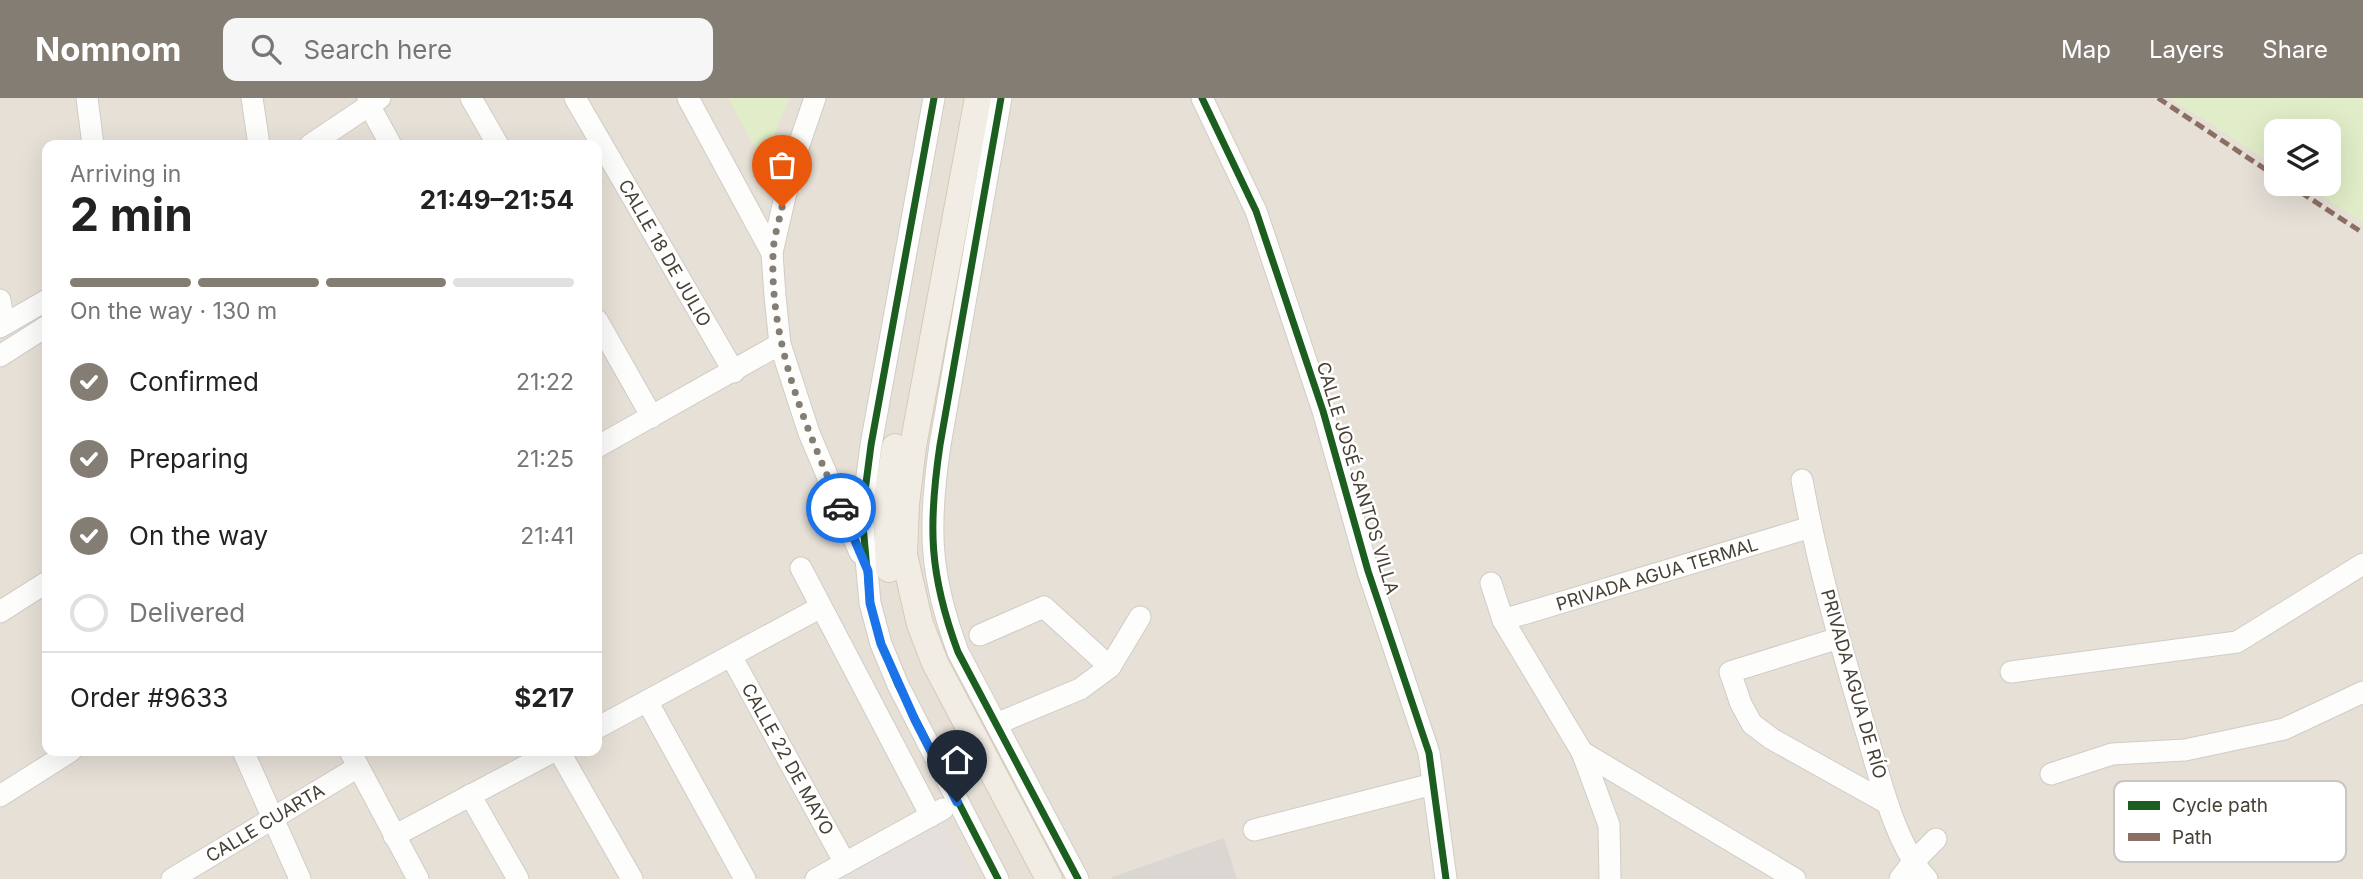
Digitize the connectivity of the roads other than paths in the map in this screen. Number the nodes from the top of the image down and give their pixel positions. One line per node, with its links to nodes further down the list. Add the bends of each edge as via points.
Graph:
1 (87, 98): 13 (street)
2 (252, 98): 14 (street)
3 (471, 98): 17 (street)
4 (575, 98): 18 (street, CALLE 18 DE JULIO)
5 (688, 98): 20 (street)
6 (815, 98): 20 (street, via 793,162)
7 (934, 98): 35 (street, via 871,445 862,514)
8 (960, 98): 78 (main road, via 895,445 886,506 887,560 904,632 920,671)
9 (978, 98): 79 (main road, via 913,446 904,555 920,624 935,663)
10 (1001, 98): 49 (street, via 940,444 932,545 944,614 958,652)
11 (1202, 98): 58 (street, CALLE JOSÉ SANTOS VILLA, via 1256,211 1429,753)
12 (372, 100): 15 (street); 16 (street)
13 (92, 140)
14 (258, 140)
15 (317, 140)
16 (389, 140)
17 (495, 140)
18 (599, 140)
19 (602, 145): 28 (street, CALLE 18 DE JULIO)
20 (772, 253): 26 (street)
21 (0, 300): 23 (street)
22 (42, 303): 23 (street)
23 (2, 326)
24 (42, 329): 27 (street)
25 (602, 329): 29 (street)
26 (780, 344): 28 (street); 35 (street, via 809,433)
27 (0, 356)
28 (733, 372): 29 (street)
29 (652, 417): 30 (street)
30 (602, 444)
31 (1802, 480): 32 (street, PRIVADA AGUA DE RÍO)
32 (1811, 527): 41 (street, PRIVADA AGUA TERMAL); 43 (street, PRIVADA AGUA DE RÍO)
33 (2363, 564): 46 (street, via 2237,642)
34 (801, 568): 38 (street)
35 (868, 571): 61 (street, via 870,603 881,644)
36 (1491, 583): 41 (street)
37 (42, 585): 39 (street)
38 (821, 607): 44 (street); 63 (street)
39 (0, 612)
40 (1140, 617): 45 (street)
41 (1503, 620): 51 (street)
42 (980, 635): 45 (street, via 1044,607)
43 (1839, 638): 62 (street, PRIVADA AGUA DE RÍO); 62 (street, via 1730,672 1752,724)
44 (731, 656): 48 (street); 68 (street, CALLE 22 DE MAYO)
45 (1110, 667): 49 (street, via 1080,690)
46 (2011, 672)
47 (2363, 692): 57 (street, via 2284,729 2185,750 2112,754)
48 (647, 701): 50 (street); 75 (street)
49 (996, 724): 80 (street)
50 (602, 725)
51 (1582, 752): 82 (street, via 1609,825); 83 (street)
52 (63, 756): 60 (street)
53 (245, 756): 64 (street)
54 (546, 756): 59 (street)
55 (559, 756): 74 (street)
56 (354, 759): 64 (street, CALLE CUARTA); 66 (street)
57 (2051, 774)
58 (1433, 784): 65 (street); 81 (street, CALLE JOSÉ SANTOS VILLA)
59 (470, 795): 66 (street); 73 (street)
60 (0, 796)
61 (957, 802): 63 (street); 77 (street)
62 (1887, 803): 69 (street, PRIVADA AGUA DE RÍO)
63 (931, 816): 68 (street)
64 (273, 818): 70 (street, CALLE CUARTA); 71 (street)
65 (1254, 830)
66 (394, 836): 72 (street)
67 (1936, 839): 69 (street)
68 (845, 863): 76 (street)
69 (1917, 875)
70 (172, 879)
71 (300, 879)
72 (418, 879)
73 (518, 879)
74 (632, 879)
75 (745, 879)
76 (816, 879)
77 (998, 879)
78 (1029, 879)
79 (1049, 879)
80 (1078, 879)
81 (1446, 879)
82 (1610, 879)
83 (1795, 879)

